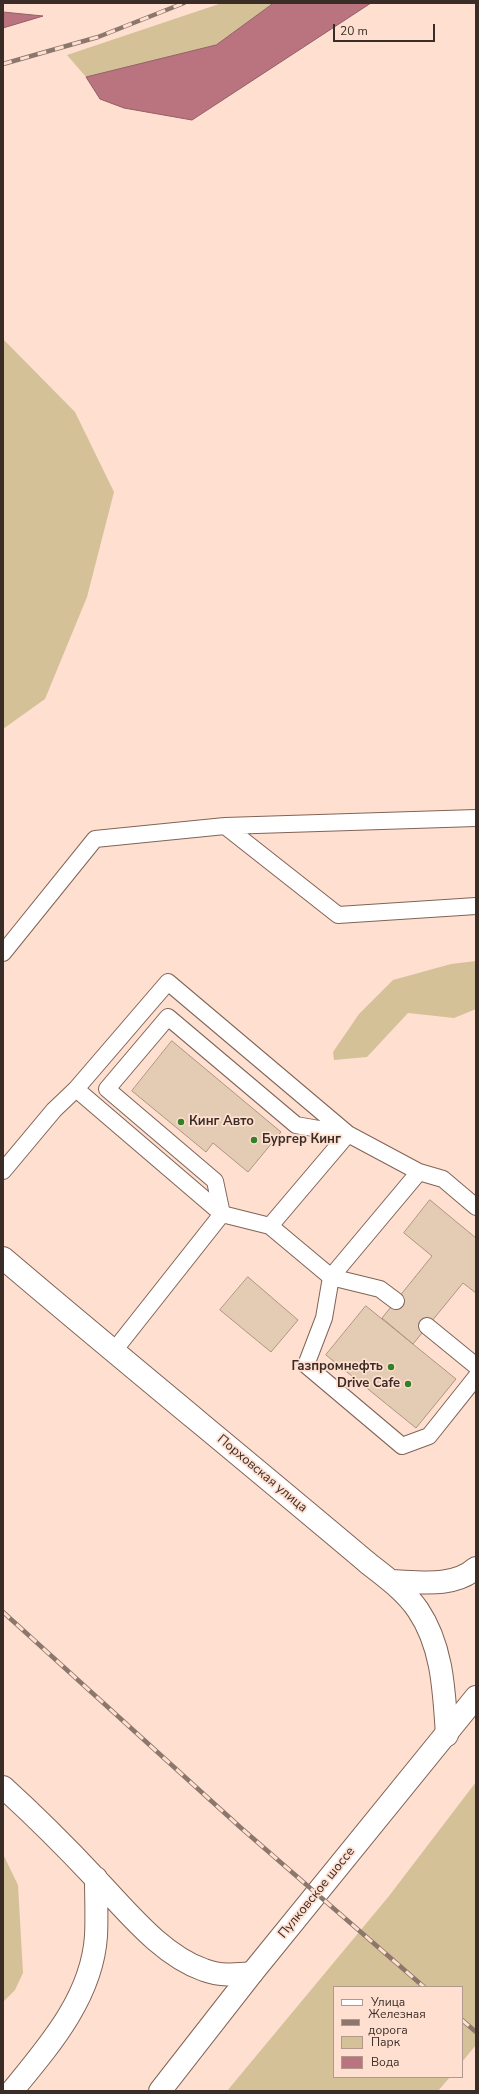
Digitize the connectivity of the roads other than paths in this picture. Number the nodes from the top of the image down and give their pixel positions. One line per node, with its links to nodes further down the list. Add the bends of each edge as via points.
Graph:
1 (476, 818): 2 (lane)
2 (225, 826): 3 (lane, via 338,915); 4 (lane, via 95,840)
3 (476, 906)
4 (3, 953)
5 (76, 1089): 6 (lane, via 168,982); 7 (lane, via 54,1110); 10 (lane)
6 (348, 1134): 8 (lane); 10 (lane, via 296,1125 168,1017 108,1089 215,1181); 11 (lane)
7 (3, 1171)
8 (418, 1172): 9 (lane, via 443,1179); 13 (lane)
9 (476, 1207)
10 (222, 1214): 11 (lane); 16 (lane)
11 (270, 1226): 13 (lane)
12 (3, 1258): 16 (street, Порховская улица)
13 (331, 1277): 14 (lane, via 380,1289); 18 (lane, via 324,1318 306,1365 402,1446 429,1436)
14 (396, 1301)
15 (427, 1326): 17 (lane)
16 (113, 1352): 20 (street, Порховская улица)
17 (476, 1366)
18 (476, 1377)
19 (476, 1568): 20 (street, via 469,1575 438,1583)
20 (392, 1581): 22 (street, Порховская улица, via 418,1609 435,1642 443,1682)
21 (476, 1697): 22 (street, Пулковское шоссе)
22 (447, 1735): 25 (street, Пулковское шоссе)
23 (3, 1787): 24 (street)
24 (96, 1878): 25 (street, via 132,1919 180,1959 204,1970 228,1976); 26 (street, via 96,1937 88,1976 71,2012 48,2047)
25 (252, 1973): 27 (street, Пулковское шоссе)
26 (12, 2091)
27 (160, 2091)

